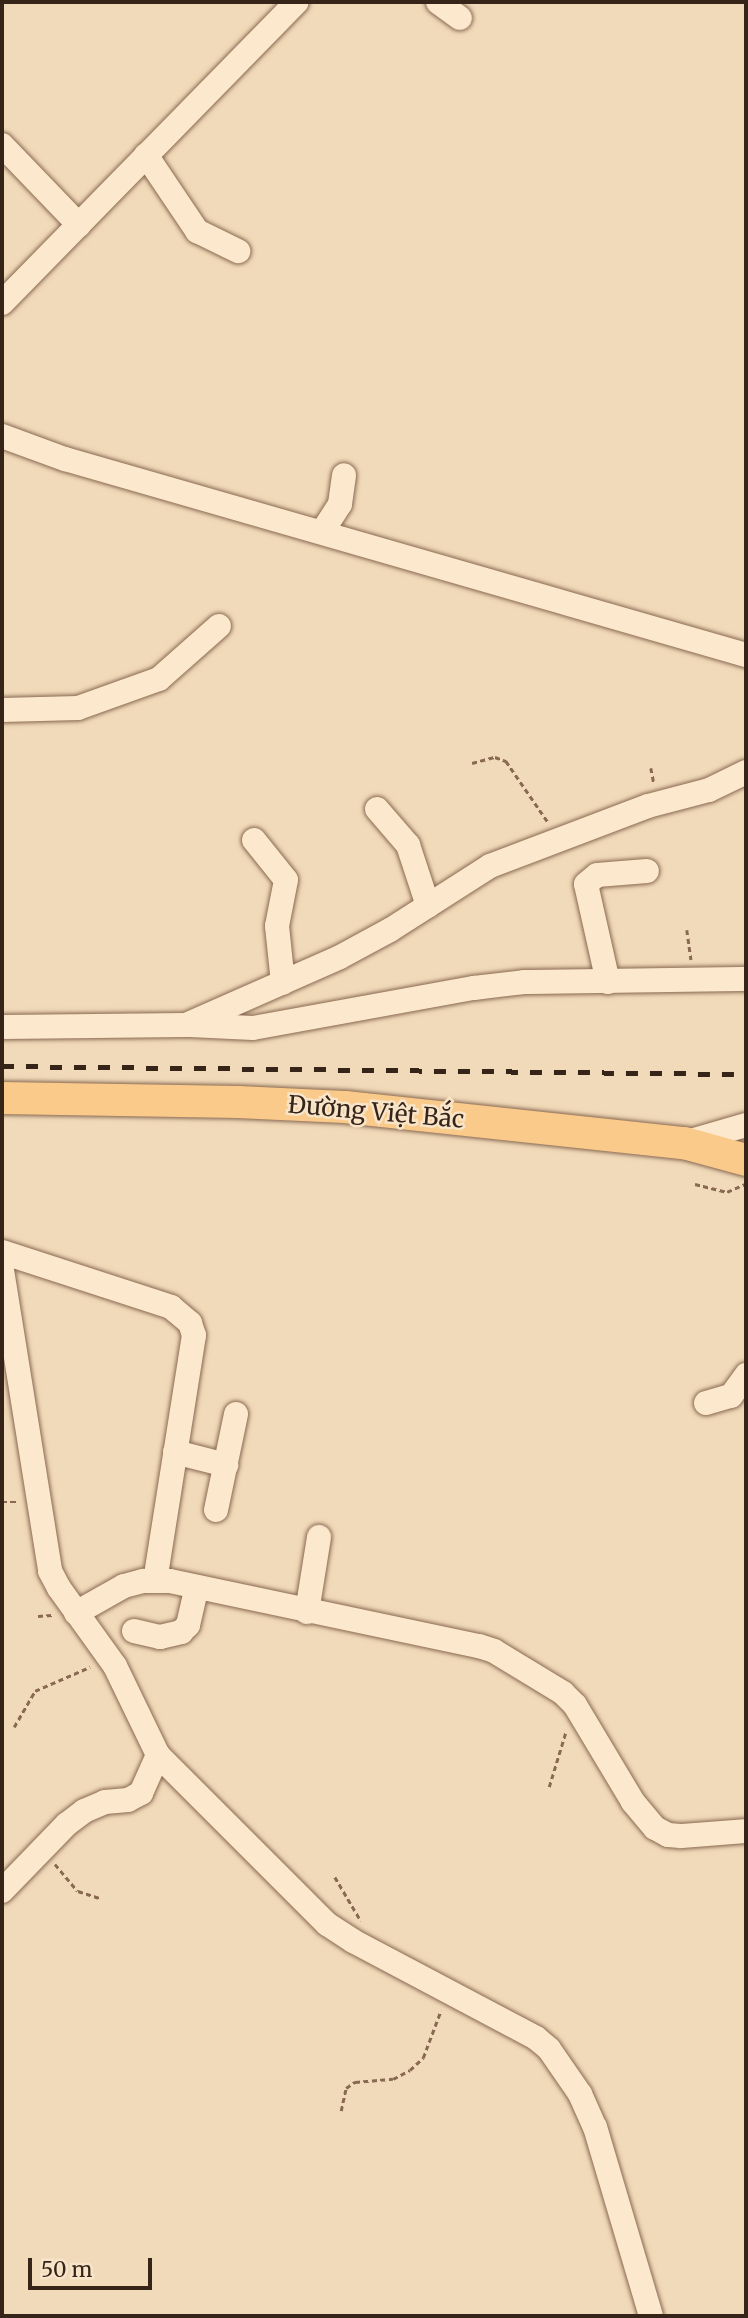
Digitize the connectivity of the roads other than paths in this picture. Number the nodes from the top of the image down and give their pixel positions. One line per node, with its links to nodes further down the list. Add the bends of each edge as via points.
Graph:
1 (297, 2): 5 (street)
2 (438, 2): 3 (street)
3 (460, 18)
4 (2, 145): 6 (street)
5 (146, 155): 6 (street); 7 (street, via 197,231)
6 (79, 225): 8 (street)
7 (238, 251)
8 (2, 303)
9 (2, 436): 11 (street, via 65,459)
10 (344, 475): 11 (street, via 340,504)
11 (322, 532): 13 (street)
12 (219, 626): 14 (street, via 159,679 78,708)
13 (746, 654)
14 (2, 710)
15 (746, 772): 19 (street, via 709,790 657,803 490,866)
16 (377, 809): 19 (street, via 408,845)
17 (254, 840): 22 (street, via 286,880 277,926)
18 (647, 871): 21 (street, via 597,874 586,884)
19 (428, 906): 22 (street, via 350,952)
20 (746, 979): 21 (street)
21 (608, 982): 23 (street, via 524,982 474,988 253,1028)
22 (283, 983): 23 (street)
23 (186, 1025): 24 (street)
24 (2, 1027)
25 (2, 1098): 27 (main road, Đường Việt Bắc, via 345,1107)
26 (746, 1125): 27 (street)
27 (684, 1143): 28 (main road, Đường Việt Bắc)
28 (746, 1160)
29 (2, 1252): 34 (street, via 171,1307 190,1323 194,1335)
30 (2, 1269): 41 (street, via 50,1571)
31 (746, 1375): 32 (street, via 731,1396)
32 (706, 1403)
33 (236, 1414): 35 (street)
34 (175, 1452): 35 (street); 38 (street)
35 (226, 1465): 36 (street)
36 (216, 1510)
37 (319, 1537): 40 (street)
38 (155, 1580): 39 (street); 41 (street, via 115,1589)
39 (197, 1587): 40 (street); 42 (street, via 188,1625 181,1632 160,1637)
40 (307, 1612): 44 (street, via 494,1651 575,1705 633,1802 655,1828 681,1836)
41 (76, 1613): 43 (street, via 109,1658)
42 (135, 1631)
43 (158, 1755): 45 (street, via 141,1793 84,1811); 46 (street, via 327,1924 549,2049 580,2094 598,2133)
44 (746, 1831)
45 (2, 1891)
46 (651, 2316)

